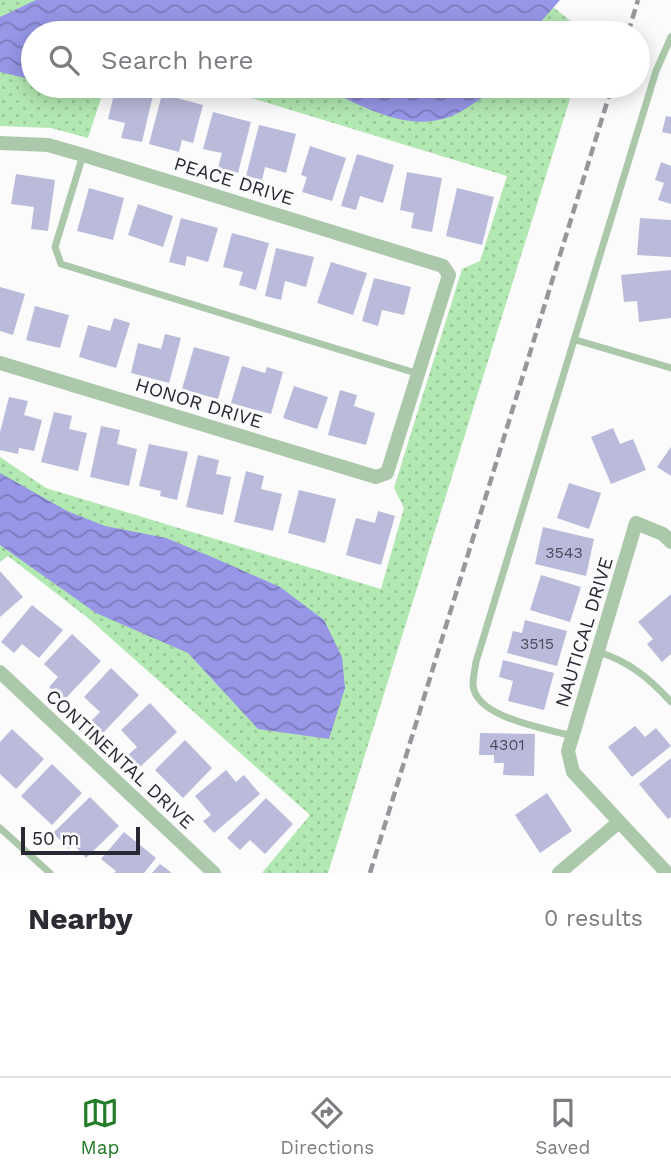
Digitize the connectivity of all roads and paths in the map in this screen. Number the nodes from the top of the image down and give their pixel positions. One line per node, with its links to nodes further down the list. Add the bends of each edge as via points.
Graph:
1 (671, 37): 2 (lane)
2 (650, 91)
3 (648, 98): 6 (lane)
4 (0, 143): 5 (street, PEACE DRIVE, via 48,145)
5 (83, 155): 9 (lane, via 55,247 61,264); 9 (street, PEACE DRIVE, via 443,266 449,275)
6 (576, 340): 8 (lane); 14 (lane, via 476,662 473,686 478,699 492,712)
7 (0, 363): 9 (street, HONOR DRIVE, via 376,477 387,473)
8 (671, 368)
9 (420, 375)
10 (668, 535): 11 (street, NAUTICAL DRIVE, via 636,523)
11 (597, 652): 13 (lane, via 630,665); 14 (street, NAUTICAL DRIVE)
12 (0, 672): 18 (street, CONTINENTAL DRIVE)
13 (671, 702)
14 (572, 736): 15 (street, NAUTICAL DRIVE, via 568,751 573,772)
15 (619, 822): 19 (street); 20 (street)
16 (0, 828): 17 (lane)
17 (50, 873)
18 (214, 873)
19 (559, 873)
20 (667, 873)

